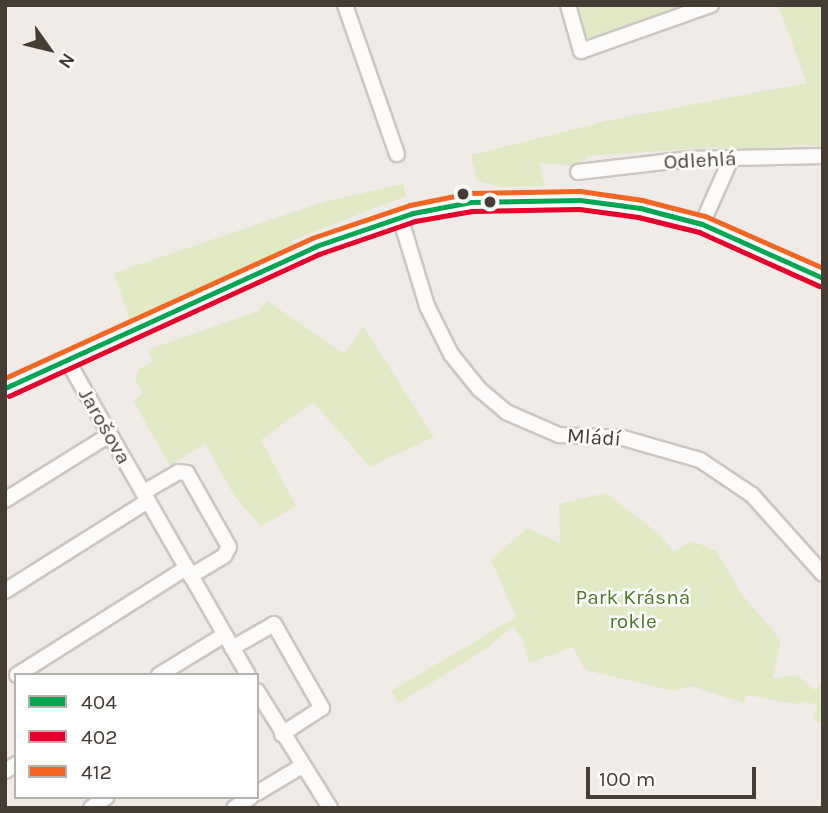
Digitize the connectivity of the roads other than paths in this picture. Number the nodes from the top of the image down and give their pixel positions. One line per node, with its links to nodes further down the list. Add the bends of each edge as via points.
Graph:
1 (345, 5): 4 (street)
2 (568, 5): 3 (street, via 581,51)
3 (711, 5)
4 (397, 153)
5 (823, 156): 6 (street, Odlehlá, via 796,153)
6 (731, 159): 7 (street, Odlehlá, via 689,159); 9 (street)
7 (578, 172)
8 (400, 217): 9 (street, via 471,202 580,200 640,208); 11 (street, via 316,246); 17 (street, Mládí, via 427,306 451,354 479,390 506,412 559,435 623,438 701,460 751,495)
9 (702, 224): 10 (street)
10 (823, 278)
11 (67, 360): 12 (street); 13 (street, Jarošova)
12 (5, 388)
13 (109, 435): 14 (street, Jarošova); 15 (street)
14 (146, 497): 16 (street, Jarošova); 16 (street, via 178,472 187,473 229,547 224,556); 18 (street)
15 (5, 500)
16 (188, 572): 19 (street, Jarošova); 20 (street)
17 (823, 574)
18 (5, 592)
19 (228, 641): 21 (street); 22 (street, Jarošova); 24 (street, via 274,624 322,708)
20 (19, 673)
21 (163, 673)
22 (247, 673)
23 (259, 698): 24 (street)
24 (282, 734): 25 (street)
25 (302, 766): 26 (street); 27 (street)
26 (259, 792)
27 (330, 808)

